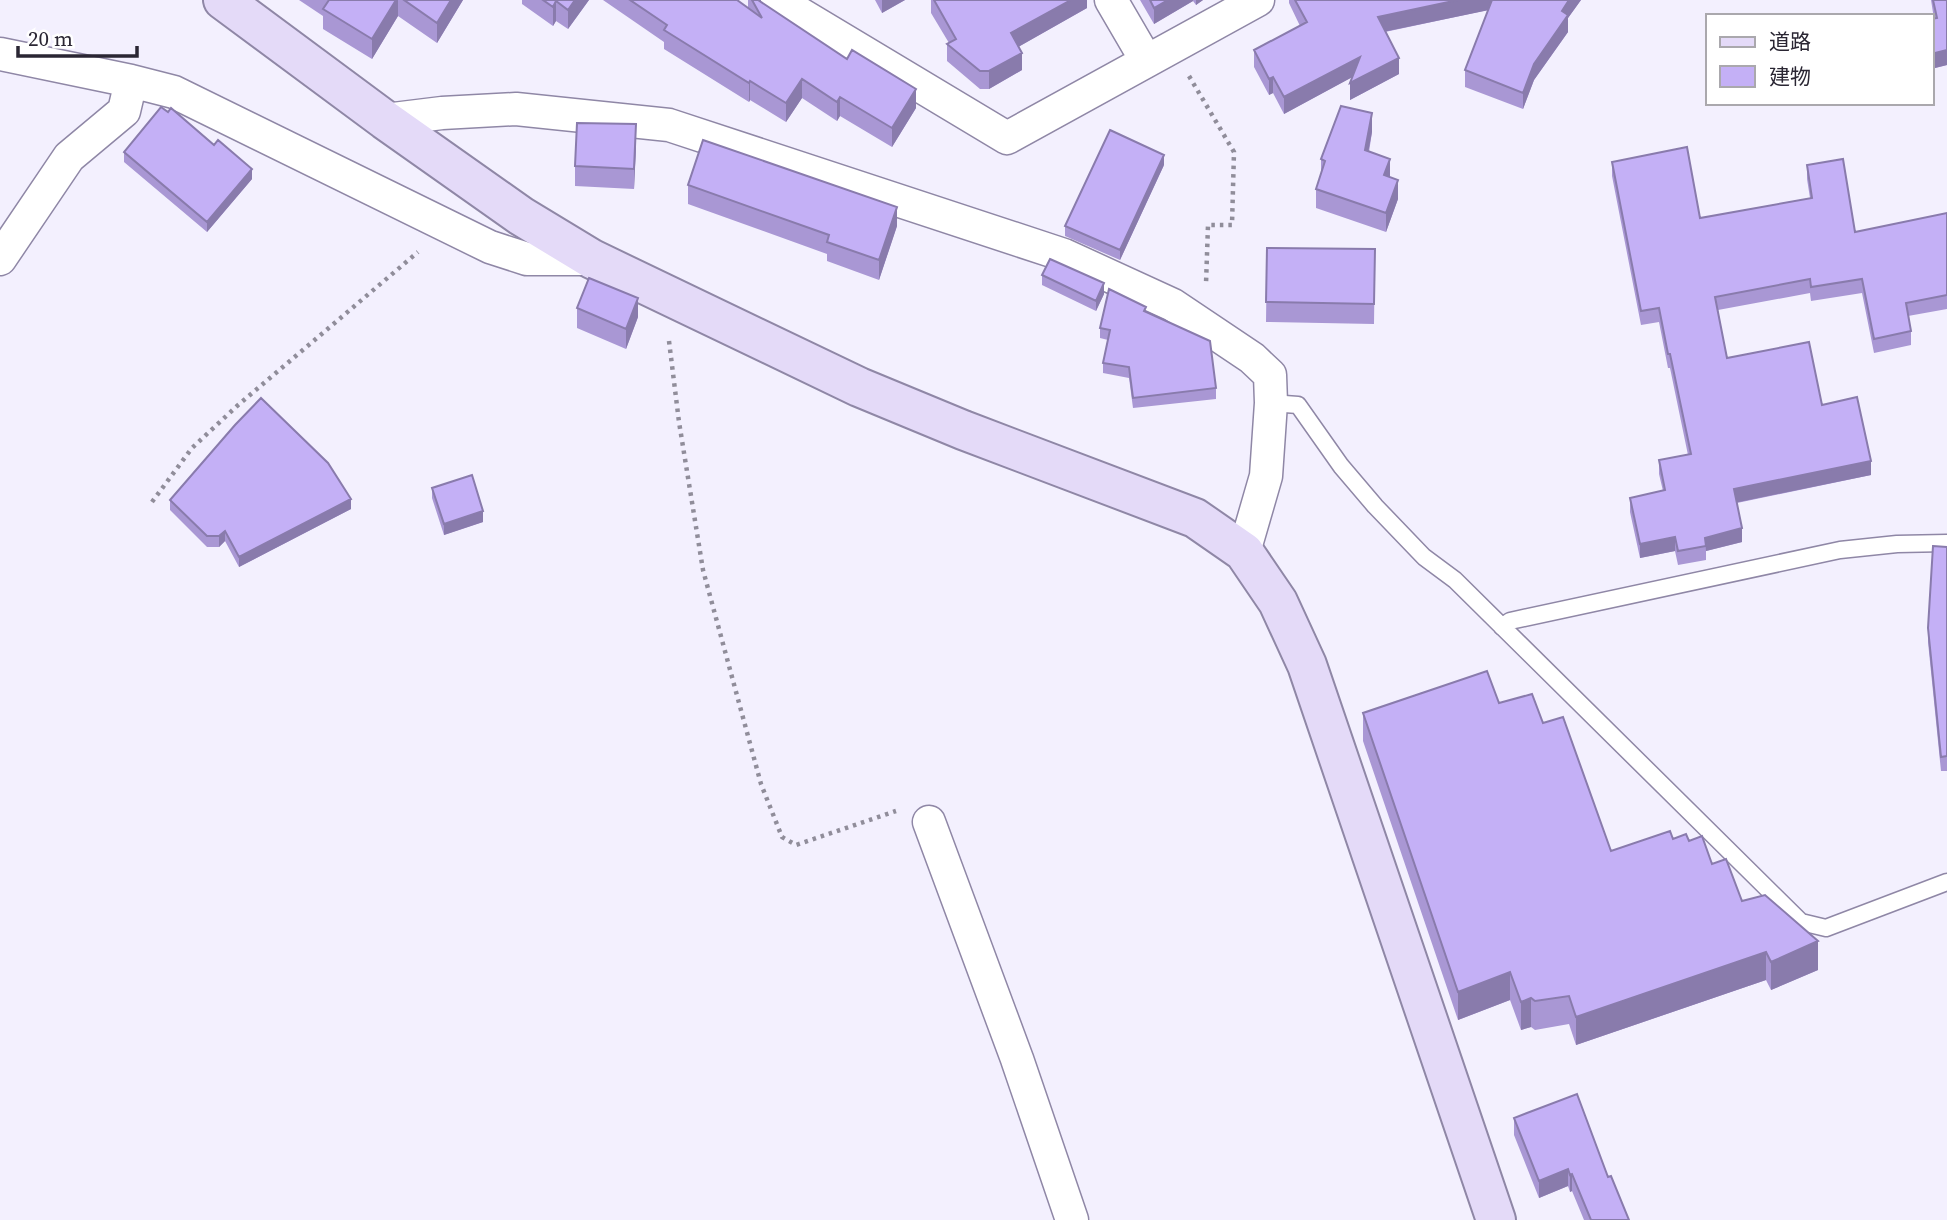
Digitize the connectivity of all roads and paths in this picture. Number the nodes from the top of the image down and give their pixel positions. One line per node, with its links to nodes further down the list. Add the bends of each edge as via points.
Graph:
1 (223, 0): 9 (street)
2 (777, 0): 6 (street, via 1007,138)
3 (1111, 0): 6 (street)
4 (1258, 0): 6 (street)
5 (0, 54): 7 (street)
6 (1146, 60)
7 (131, 81): 10 (street, via 174,92); 11 (street, via 124,111 69,157)
8 (1208, 110): 13 (path, via 1234,152 1234,191 1232,225 1208,225)
9 (385, 120): 12 (street, via 521,216); 15 (street, via 516,108 669,124 1064,255 1173,305 1270,375)
10 (448, 226): 12 (street, via 527,259); 16 (path, via 237,406 192,448)
11 (0, 259)
12 (592, 259): 14 (street)
13 (1206, 283)
14 (667, 295): 18 (street, via 859,387 1195,519); 20 (path, via 679,422 703,570 761,784 782,838 796,845 898,811 917,811)
15 (1271, 403): 18 (street, via 1266,476); 19 (lane, via 1298,405 1375,506)
16 (152, 502)
17 (1947, 543): 19 (lane, via 1840,550 1510,621)
18 (1244, 552): 23 (street, via 1278,602 1307,666)
19 (1502, 627): 21 (lane, via 1801,922 1826,928)
20 (929, 821): 22 (street)
21 (1947, 882)
22 (1072, 1220)
23 (1496, 1220)

